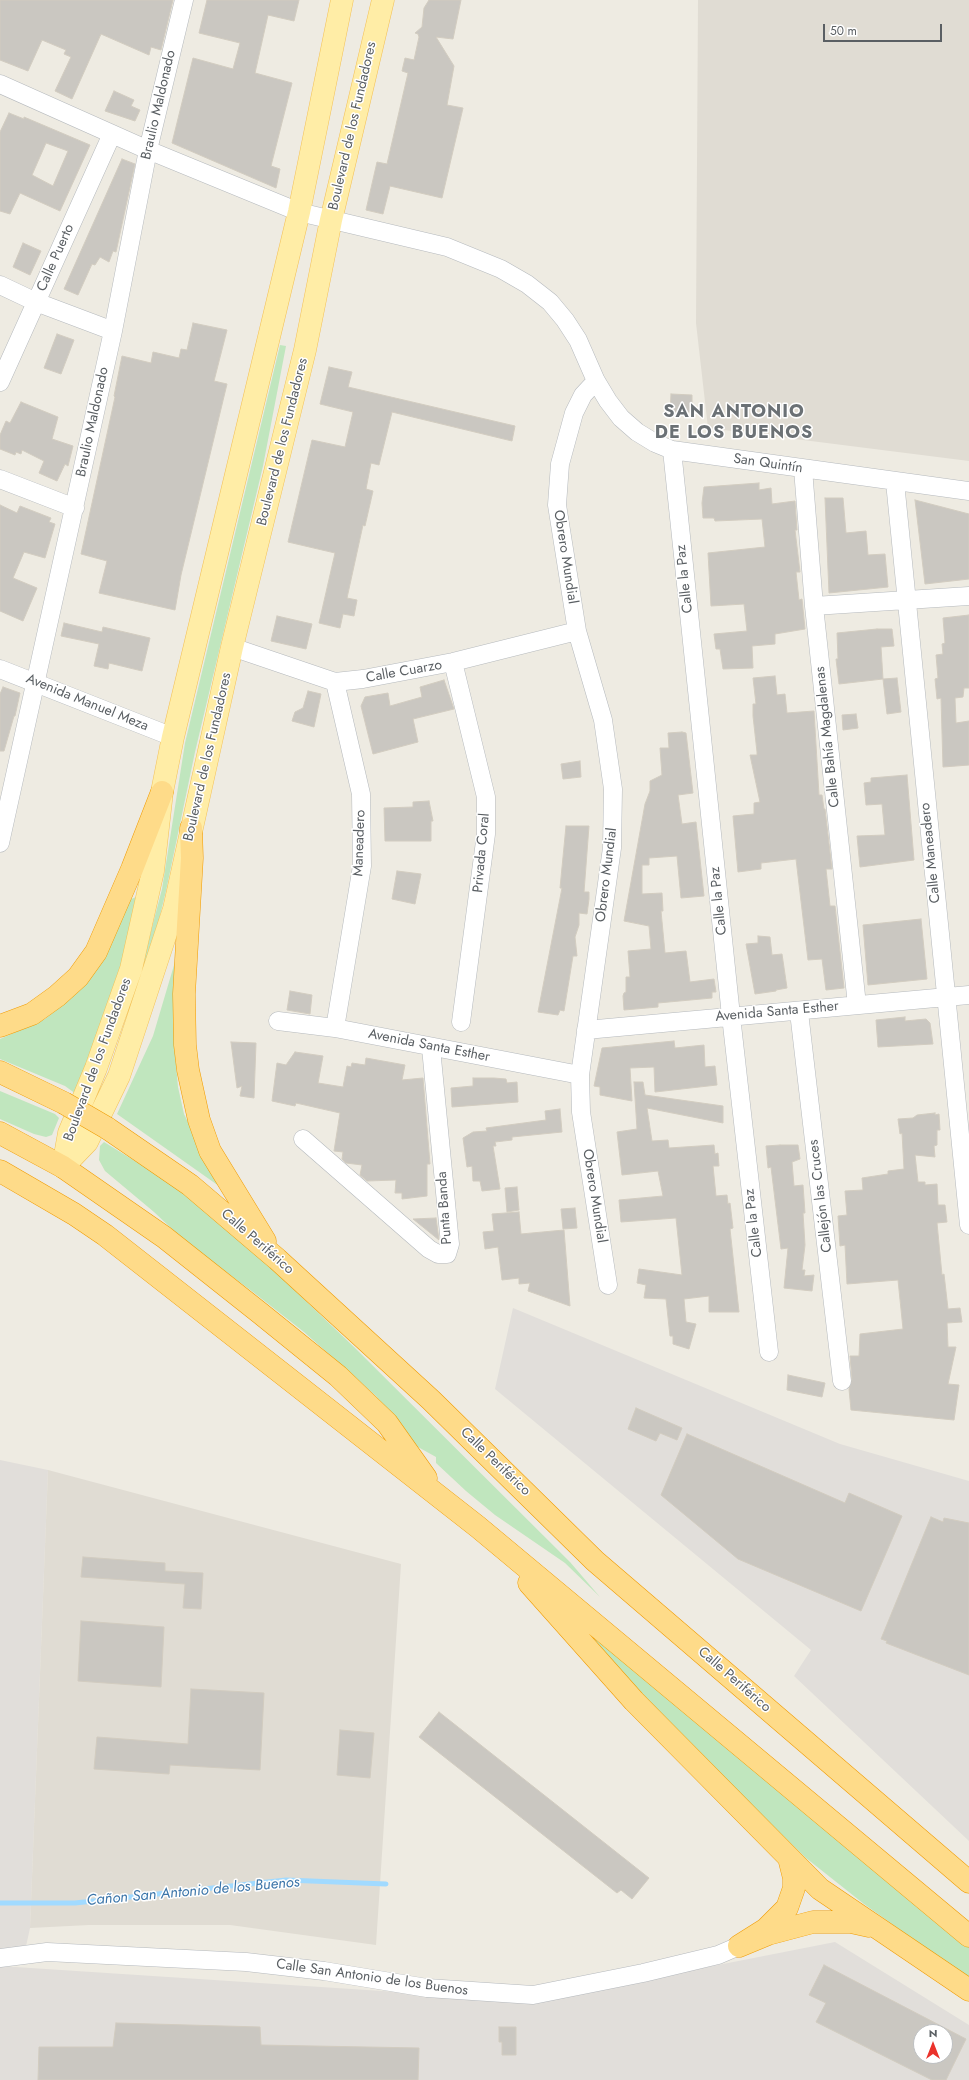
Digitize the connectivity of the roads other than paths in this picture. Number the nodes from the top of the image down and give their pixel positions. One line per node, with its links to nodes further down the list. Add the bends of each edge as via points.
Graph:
1 (184, 0): 6 (street, Braulio Maldonado)
2 (342, 0): 7 (main road, Boulevard de los Fundadores)
3 (383, 0): 8 (main road, Boulevard de los Fundadores)
4 (0, 84): 5 (street, San Quintín)
5 (112, 134): 6 (street, San Quintín); 10 (street, Calle Puerto)
6 (148, 150): 7 (street, San Quintín); 11 (street, Braulio Maldonado)
7 (299, 212): 8 (street, San Quintín); 29 (main road, Boulevard de los Fundadores)
8 (331, 220): 12 (street, San Quintín, via 447,247 487,263 527,284 550,302 565,320 578,340); 24 (main road, Boulevard de los Fundadores, via 306,350)
9 (0, 285): 10 (street)
10 (36, 302): 11 (street); 13 (street, Calle Puerto)
11 (113, 331): 19 (street, Braulio Maldonado)
12 (596, 381): 14 (street, San Quintín, via 621,418 637,432); 23 (street, Obrero Mundial, via 583,395 574,413 560,464 557,505)
13 (0, 382)
14 (672, 450): 15 (street, San Quintín); 37 (street, Calle la Paz)
15 (803, 469): 17 (street, San Quintín); 22 (street, Calle Bahía Magdalenas)
16 (0, 479): 19 (street)
17 (895, 482): 18 (street, San Quintín); 21 (street, Calle Maneadero)
18 (969, 491)
19 (75, 508): 27 (street, Braulio Maldonado)
20 (969, 596): 21 (street)
21 (906, 601): 22 (street); 34 (street, Calle Maneadero)
22 (814, 606): 35 (street, Calle Bahía Magdalenas)
23 (577, 631): 25 (street, Calle Cuarzo); 42 (street, Obrero Mundial, via 603,720 613,789 612,848)
24 (232, 647): 28 (street, Calle Cuarzo); 31 (main road, Boulevard de los Fundadores)
25 (453, 662): 28 (street, Calle Cuarzo); 39 (street, Privada Coral, via 486,796 485,842)
26 (0, 668): 27 (street, Avenida Manuel Meza)
27 (35, 682): 29 (street, Avenida Manuel Meza); 32 (street, Braulio Maldonado)
28 (335, 682): 41 (street, Maneadero, via 361,794 362,859)
29 (174, 737): 30 (main road, Boulevard de los Fundadores)
30 (162, 792): 40 (highway, via 96,952 78,977 57,996 32,1014); 48 (main road, Boulevard de los Fundadores, via 153,871 131,969 96,1068 69,1133)
31 (191, 828): 48 (main road, Boulevard de los Fundadores, via 174,909 120,1076 87,1142); 51 (highway, via 192,858 184,994 185,1045 189,1076 199,1120 210,1151)
32 (0, 843)
33 (969, 995): 34 (street, Avenida Santa Esther)
34 (945, 998): 35 (street, Avenida Santa Esther); 50 (street, Calle Maneadero)
35 (857, 1005): 36 (street, Avenida Santa Esther)
36 (799, 1012): 37 (street, Avenida Santa Esther); 54 (street, Callejón las Cruces)
37 (731, 1016): 42 (street, Avenida Santa Esther); 53 (street, Calle la Paz)
38 (278, 1021): 41 (street, Avenida Santa Esther)
39 (460, 1022)
40 (0, 1026)
41 (335, 1028): 43 (street, Avenida Santa Esther)
42 (586, 1030): 45 (street, Obrero Mundial)
43 (430, 1048): 45 (street, Avenida Santa Esther); 47 (street, Punta Banda, via 450,1244 447,1254 438,1254 429,1249)
44 (0, 1072): 51 (highway, Calle Periférico, bridge, via 64,1103 107,1128 190,1185)
45 (580, 1075): 52 (street, Obrero Mundial, via 581,1112)
46 (0, 1133): 48 (highway)
47 (303, 1139)
48 (62, 1167): 55 (highway, via 164,1237 338,1376 387,1423)
49 (0, 1171): 55 (highway, via 105,1235)
50 (969, 1225)
51 (277, 1259): 58 (highway, Calle Periférico, via 431,1400 595,1561)
52 (608, 1285)
53 (769, 1352)
54 (842, 1380)
55 (439, 1497): 56 (highway)
56 (478, 1527): 57 (highway, via 634,1701); 60 (highway)
57 (789, 1858): 59 (highway, via 820,1889); 61 (highway, via 794,1888 787,1908 766,1929)
58 (969, 1882)
59 (878, 1928): 61 (highway, via 851,1922 813,1922 768,1934); 63 (highway)
60 (969, 1936)
61 (739, 1946): 62 (street, Calle San Antonio de los Buenos, via 718,1955 533,1996 427,1988 324,1971 246,1962 47,1952)
62 (0, 1958)
63 (969, 1990)

